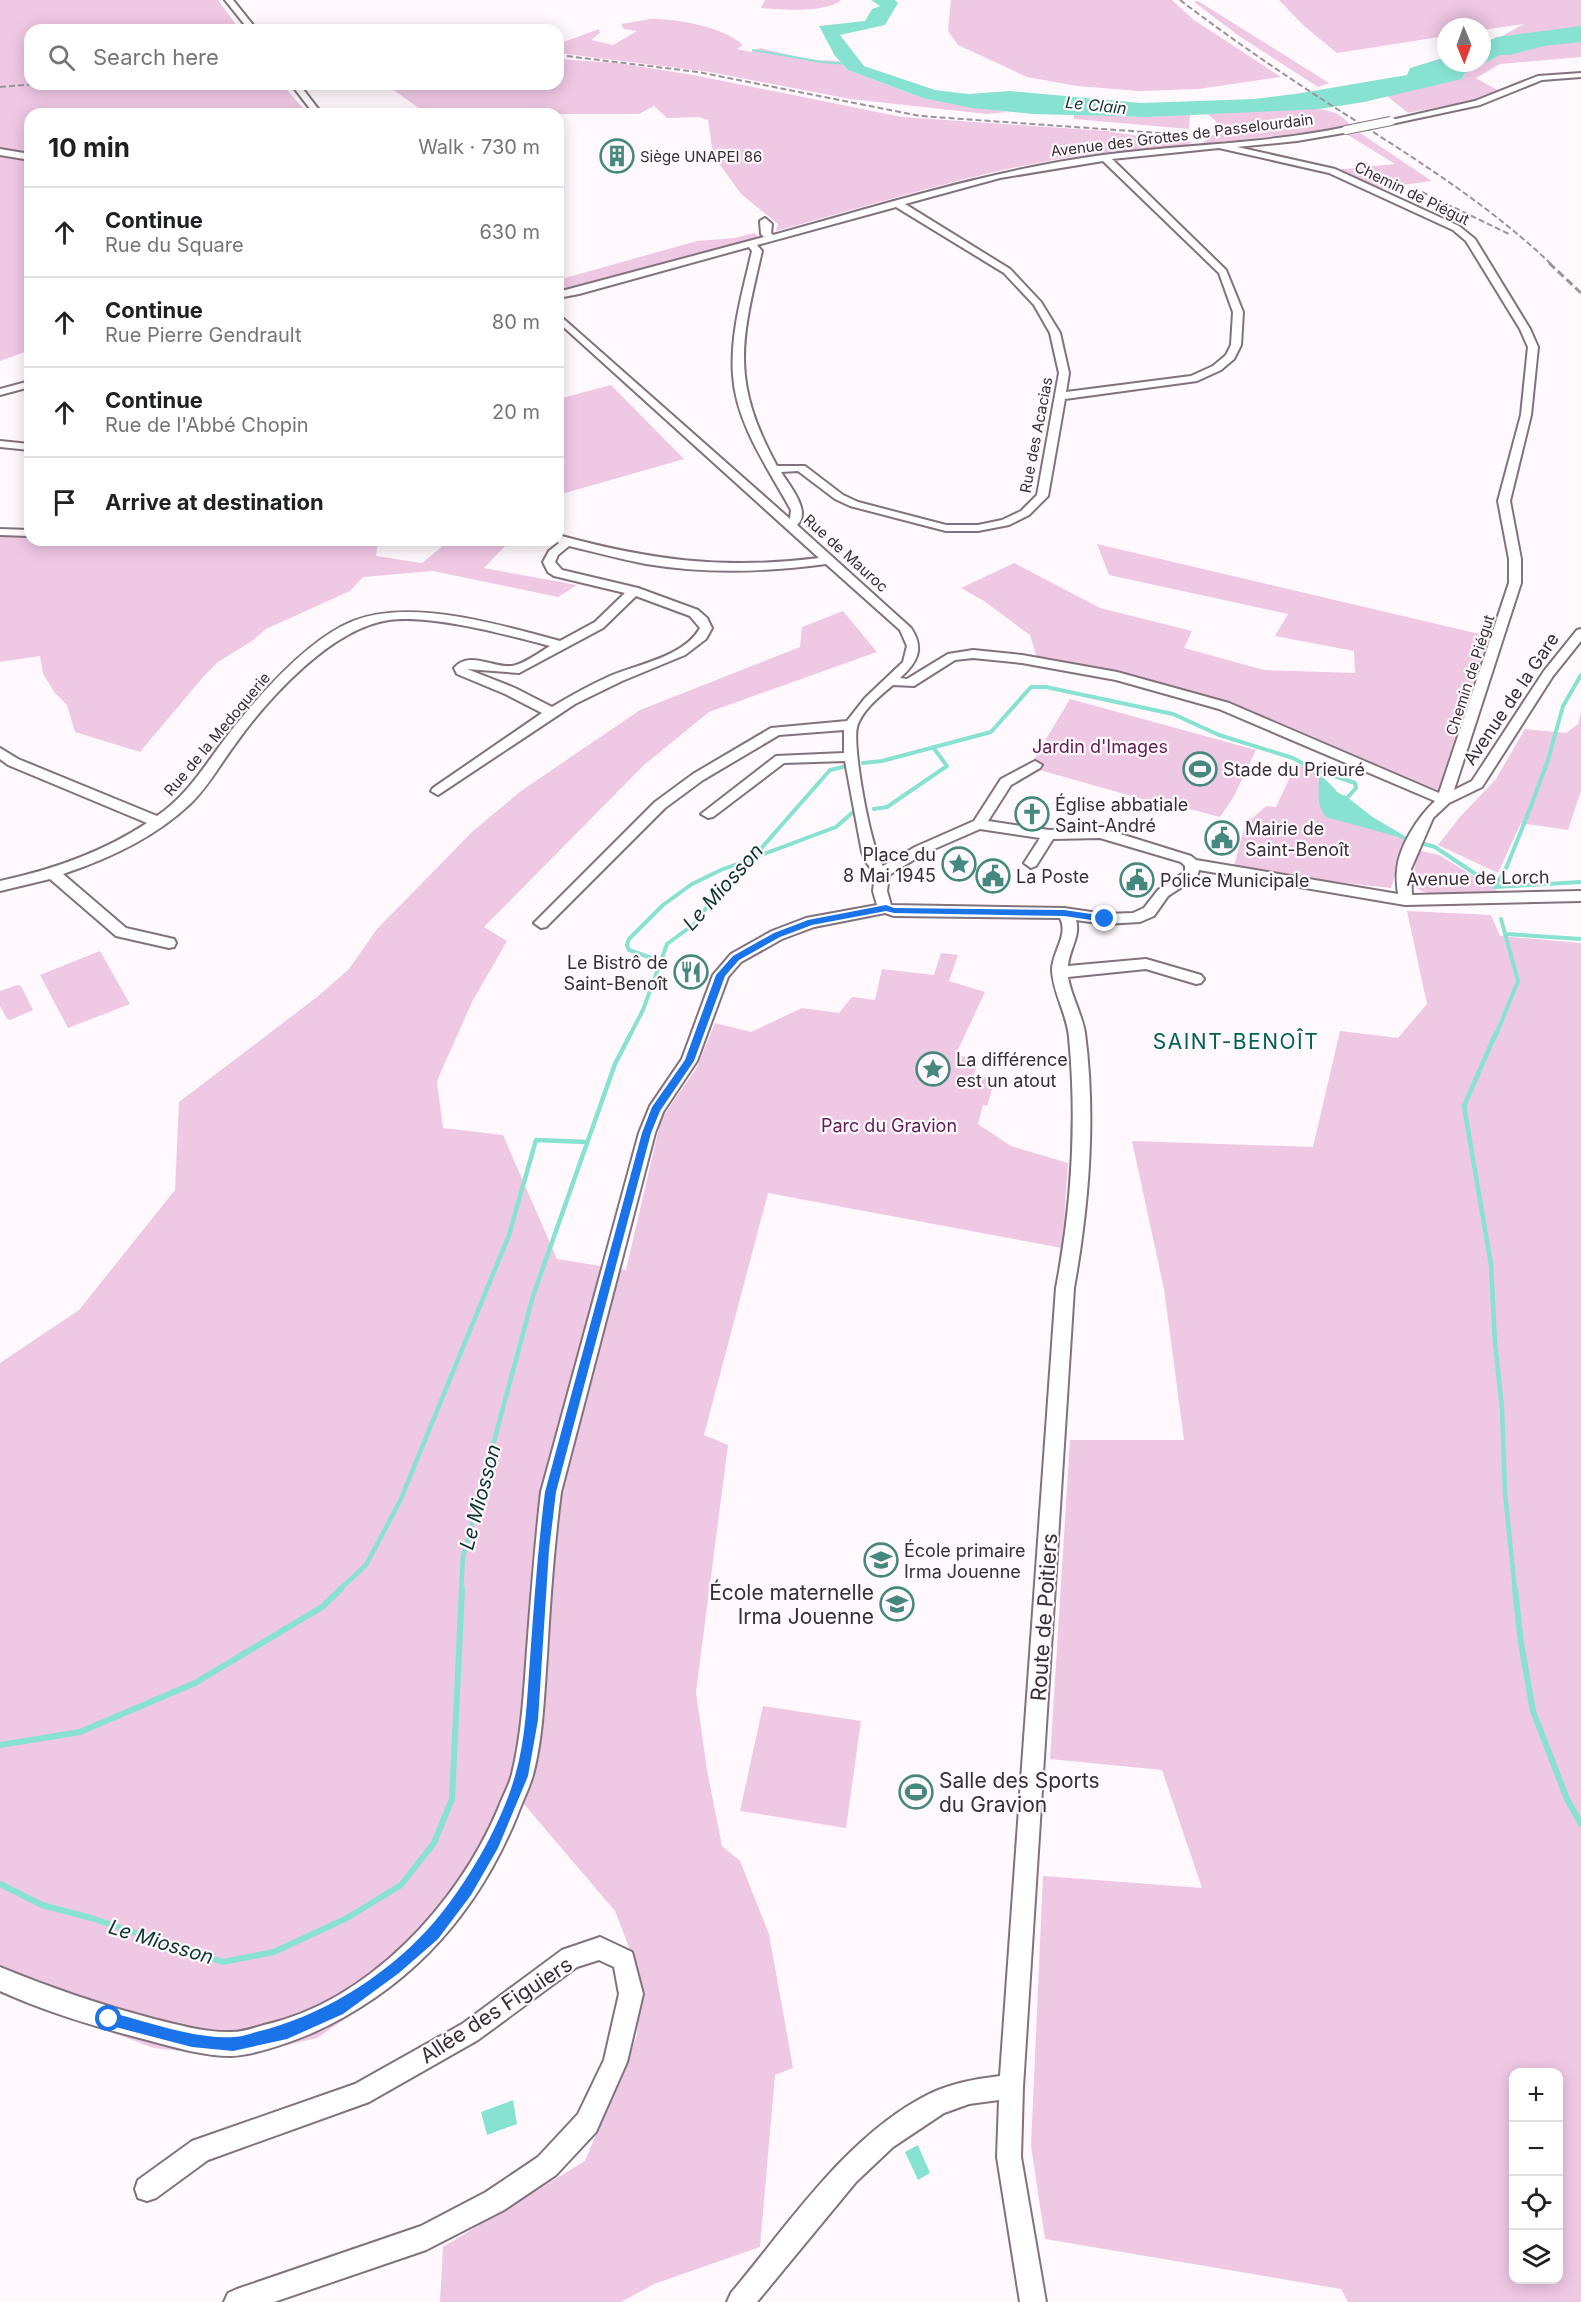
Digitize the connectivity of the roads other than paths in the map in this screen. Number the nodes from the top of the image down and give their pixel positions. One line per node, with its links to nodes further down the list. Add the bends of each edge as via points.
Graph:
1 (230, 0): 2 (street)
2 (248, 24)
3 (1581, 75): 6 (street, Avenue des Grottes de Passelourdain, bridge, via 1542,78 1477,103 1346,130)
4 (300, 90): 5 (street)
5 (313, 108)
6 (1217, 145): 9 (street, Avenue des Grottes de Passelourdain); 41 (street, Chemin de Piégut, via 1332,171 1456,228 1470,239 1533,347 1526,415 1504,501 1515,559 1515,583)
7 (0, 152): 8 (street)
8 (24, 156)
9 (1104, 157): 10 (street, Avenue des Grottes de Passelourdain, via 999,176); 18 (street, via 1223,272 1238,312 1236,345 1230,357 1217,368 1193,379)
10 (898, 204): 12 (street, Avenue des Grottes de Passelourdain); 18 (street, Rue des Acacias, via 1007,271 1038,304 1055,333 1064,373)
11 (765, 221): 12 (street, via 766,234)
12 (772, 239): 13 (street, Avenue des Grottes de Passelourdain)
13 (752, 245): 14 (street, Avenue des Grottes de Passelourdain); 21 (street, via 757,251 739,341 739,390)
14 (564, 295)
15 (564, 322): 22 (street, Rue de Mauroc)
16 (24, 386): 17 (street)
17 (0, 392)
18 (1060, 396): 21 (street, Rue des Acacias, via 1042,496 1025,513 1005,523 946,528 854,504 801,468)
19 (0, 444): 20 (street)
20 (24, 446)
21 (775, 470): 22 (street, via 797,510 795,521)
22 (789, 524): 27 (street, Rue de Mauroc)
23 (0, 532): 24 (street)
24 (24, 533)
25 (564, 541): 27 (street, via 633,558 719,568)
26 (558, 546): 28 (street, via 549,562 558,573)
27 (828, 560): 32 (street, Rue de Mauroc, via 911,637 914,656)
28 (634, 591): 30 (street, via 599,625); 34 (street, via 699,616 706,628 704,636 690,648 607,682)
29 (1581, 633): 41 (street, Avenue de la Gare, via 1548,674 1477,784)
30 (561, 645): 31 (street); 43 (street, Rue de la Medoquerie, via 524,634 420,615 358,623 310,654 254,712 193,792)
31 (515, 670): 33 (street); 33 (street, via 466,663 460,668)
32 (891, 681): 35 (street, Rue de Mauroc); 41 (street, via 909,683 952,657 973,654 1118,676 1224,706)
33 (510, 691): 34 (street)
34 (553, 713): 40 (street)
35 (851, 725): 37 (street); 56 (street, via 776,730 698,777 660,805)
36 (0, 752): 38 (street)
37 (850, 757): 42 (street, via 781,759); 49 (street, via 873,862)
38 (6, 764): 43 (street)
39 (1035, 765): 44 (street, via 1006,782)
40 (438, 791)
41 (1444, 800): 52 (street, Avenue de la Gare, via 1427,816 1413,842 1404,869)
42 (708, 814)
43 (158, 822): 48 (street, Rue de la Medoquerie, via 104,852)
44 (979, 824): 45 (street, Avenue de Lorch); 49 (street, via 920,850)
45 (1049, 835): 46 (street); 47 (street, Avenue de Lorch, via 1101,833 1176,856)
46 (1031, 863)
47 (1192, 869): 52 (street, Avenue de Lorch); 55 (street, via 1163,893 1149,912 1136,918)
48 (52, 873): 50 (street, Rue de la Medoquerie); 58 (street, via 121,932)
49 (882, 873): 53 (street, via 879,885)
50 (0, 886)
51 (1581, 896): 52 (street, Avenue de Lorch)
52 (1405, 900)
53 (886, 908): 54 (street); 61 (street, via 811,922 736,958 721,975 689,1061 656,1110 551,1492 532,1720 522,1776 494,1844 433,1934 394,1969 339,2009 287,2032 233,2044 192,2040 109,2019)
54 (1064, 913): 55 (street); 57 (street, via 1071,922)
55 (1105, 919): 57 (street)
56 (540, 922)
57 (1071, 935): 59 (street, Route de Poitiers, via 1063,951)
58 (169, 943)
59 (1061, 972): 60 (street, via 1146,964); 62 (street, Route de Poitiers, via 1077,1031 1080,1154 1074,1247 1065,1288)
60 (1196, 979)
61 (0, 1979)
62 (1011, 2087): 65 (street, via 969,2092 937,2103 884,2138 847,2173); 66 (street, Route de Poitiers, via 1009,2157)
63 (147, 2189): 64 (street, Allée des Figuiers, via 201,2150 361,2094 470,2032 570,1958 600,1948 624,1960 631,1994 615,2062 587,2123 547,2166 495,2201 426,2237)
64 (237, 2302)
65 (740, 2302)
66 (1033, 2302)

